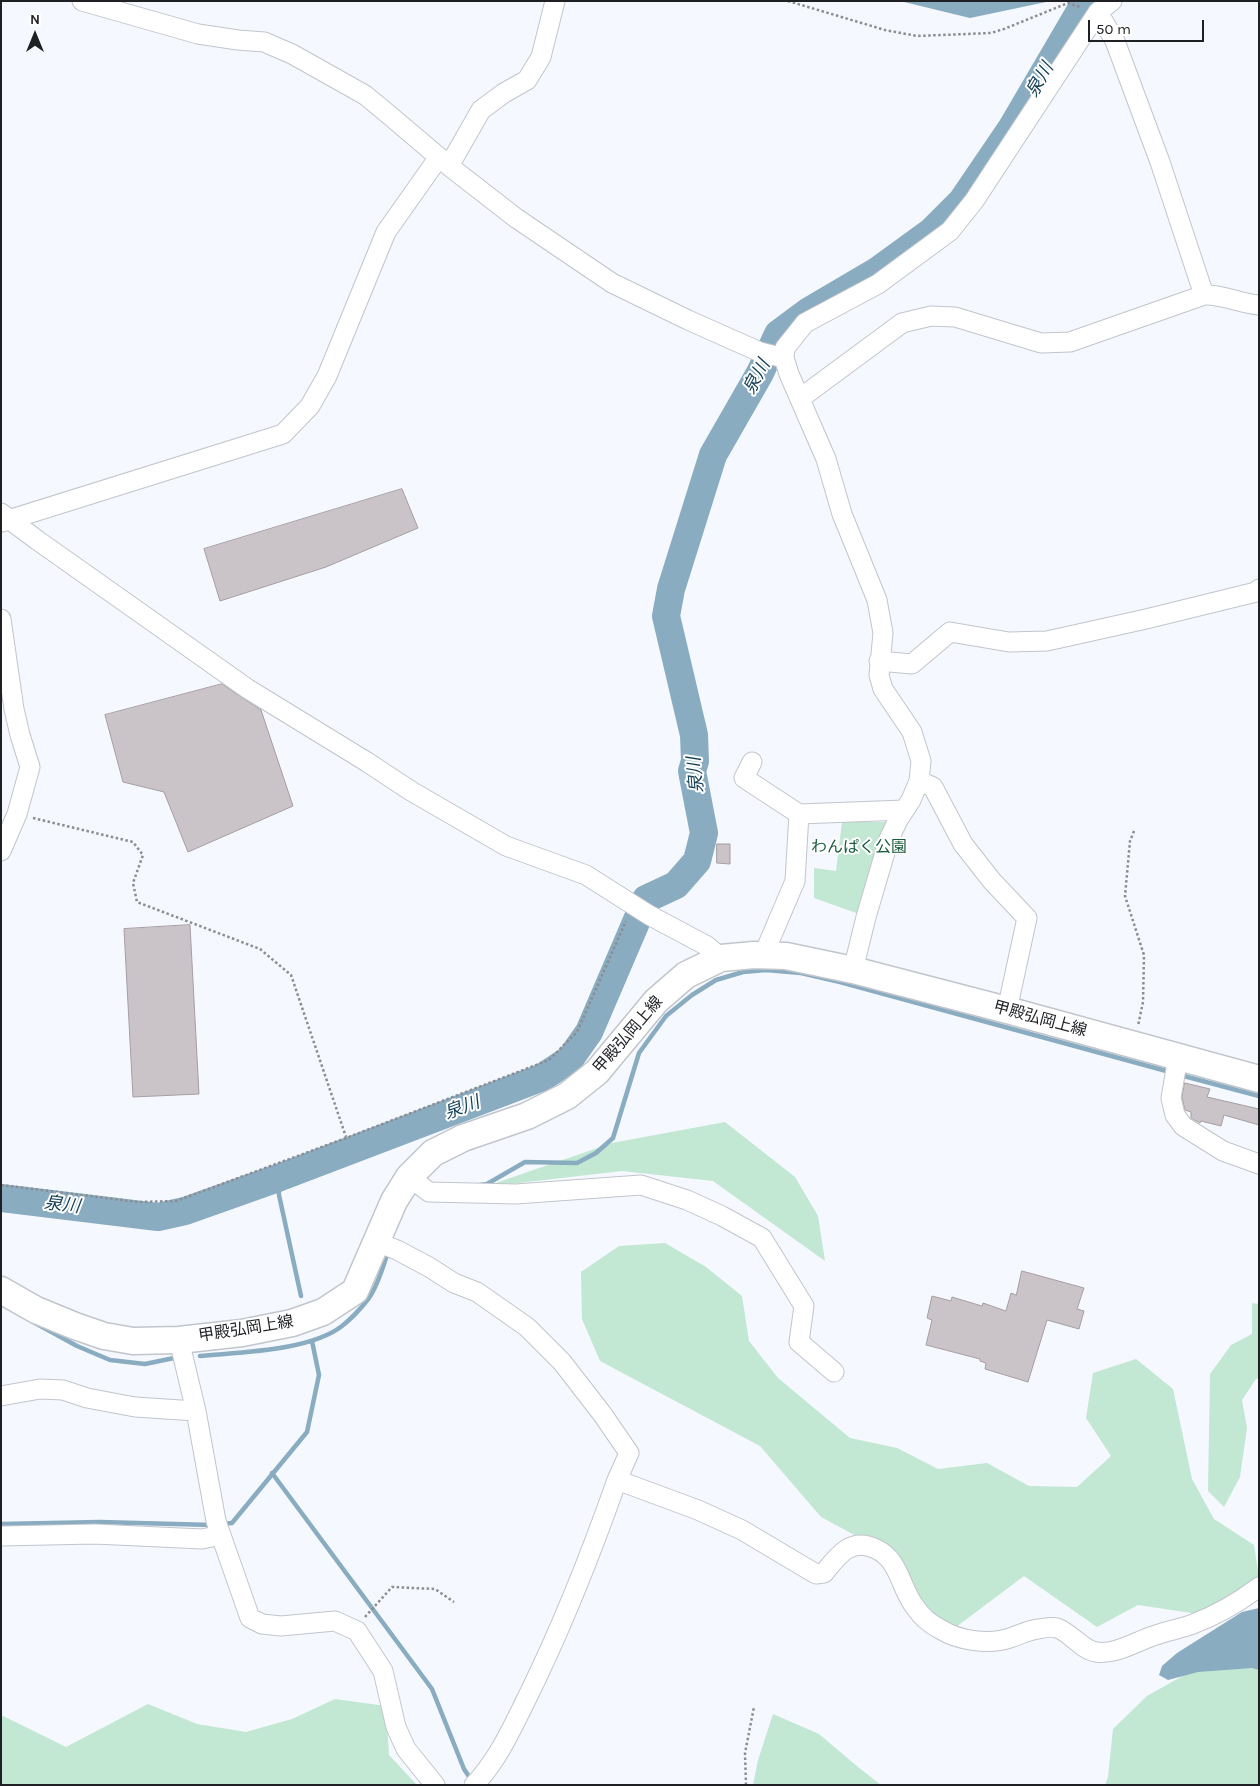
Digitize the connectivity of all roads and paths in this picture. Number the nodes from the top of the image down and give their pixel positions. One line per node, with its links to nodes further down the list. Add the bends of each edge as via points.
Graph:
1 (82, 1): 6 (street, via 198,34 264,42 292,54 364,96)
2 (555, 1): 6 (street, via 541,56 527,80 481,110)
3 (788, 1): 4 (path, via 916,36 991,33)
4 (1068, 3)
5 (1105, 7): 7 (street); 9 (street, via 974,202 950,231 878,284 805,323)
6 (444, 162): 9 (street, via 516,218 612,283); 11 (street, via 386,232 323,384 310,406 283,434)
7 (1204, 294): 8 (street); 10 (street, via 1070,342 1040,343 955,317 931,316 902,323)
8 (1259, 305)
9 (773, 356): 10 (street)
10 (799, 397): 14 (street, via 826,459 842,514 877,600 884,633)
11 (4, 518): 22 (street, via 248,689 411,791 506,846 586,875)
12 (1259, 589): 14 (street, via 1146,620 1047,641 1009,642 950,632 912,664)
13 (1, 619): 18 (street, via 14,709 30,767)
14 (879, 661): 16 (street, via 878,675 883,689 912,732 921,761)
15 (752, 762): 19 (street, via 744,778)
16 (919, 781): 17 (street); 26 (street, via 933,787 963,844 1027,918)
17 (904, 810): 19 (street); 25 (street, via 889,839)
18 (17, 814): 21 (street); 30 (path, via 132,842 143,855 132,883 137,902 260,949 291,975)
19 (799, 814): 23 (street, via 795,881)
20 (1134, 831): 27 (path, via 1130,841 1125,896 1144,955 1142,1002)
21 (1, 850)
22 (633, 906): 24 (street, via 707,946); 30 (path, via 577,1032 549,1060)
23 (763, 956): 24 (main road, 甲殿弘岡上線); 25 (main road, 甲殿弘岡上線, via 786,956)
24 (721, 958): 32 (main road, 甲殿弘岡上線, via 686,975 656,1000 597,1072 567,1096 527,1116 463,1138 433,1153)
25 (853, 970): 26 (main road, 甲殿弘岡上線)
26 (1007, 1010): 27 (main road, 甲殿弘岡上線)
27 (1134, 1045): 28 (main road, 甲殿弘岡上線)
28 (1177, 1065): 29 (main road, 甲殿弘岡上線); 31 (street, via 1171,1098 1174,1115 1182,1126 1223,1151)
29 (1258, 1075)
30 (346, 1138): 33 (path, via 176,1201 138,1202)
31 (1259, 1164)
32 (419, 1184): 34 (main road, 甲殿弘岡上線, via 394,1201); 37 (street, via 516,1194 641,1185 687,1200 762,1238 804,1306 799,1342)
33 (1, 1185)
34 (387, 1246): 36 (main road, 甲殿弘岡上線, via 355,1291 323,1312 292,1323 242,1333); 40 (street, via 477,1292 527,1327 562,1362 629,1453)
35 (1, 1290): 36 (main road, 甲殿弘岡上線, via 36,1310 104,1336 133,1341)
36 (179, 1340): 39 (street)
37 (834, 1372)
38 (1, 1396): 39 (street, via 40,1389 63,1390 135,1408)
39 (196, 1411): 41 (street)
40 (617, 1480): 43 (street, via 742,1530 816,1574 824,1573 847,1548 863,1544 876,1548 889,1557 923,1617 960,1638 995,1641 1037,1629 1057,1628 1094,1652 1114,1651 1201,1621 1241,1601); 47 (street, via 547,1656 504,1745)
41 (219, 1529): 42 (street, via 202,1539 95,1534); 48 (street, via 250,1618 262,1624 281,1626 335,1622 357,1631 383,1671 396,1728 406,1749)
42 (1, 1536)
43 (1259, 1587)
44 (454, 1602): 45 (path, via 435,1589 392,1587)
45 (364, 1618)
46 (754, 1707): 49 (path, via 745,1753)
47 (477, 1782)
48 (435, 1785)
49 (746, 1785)

